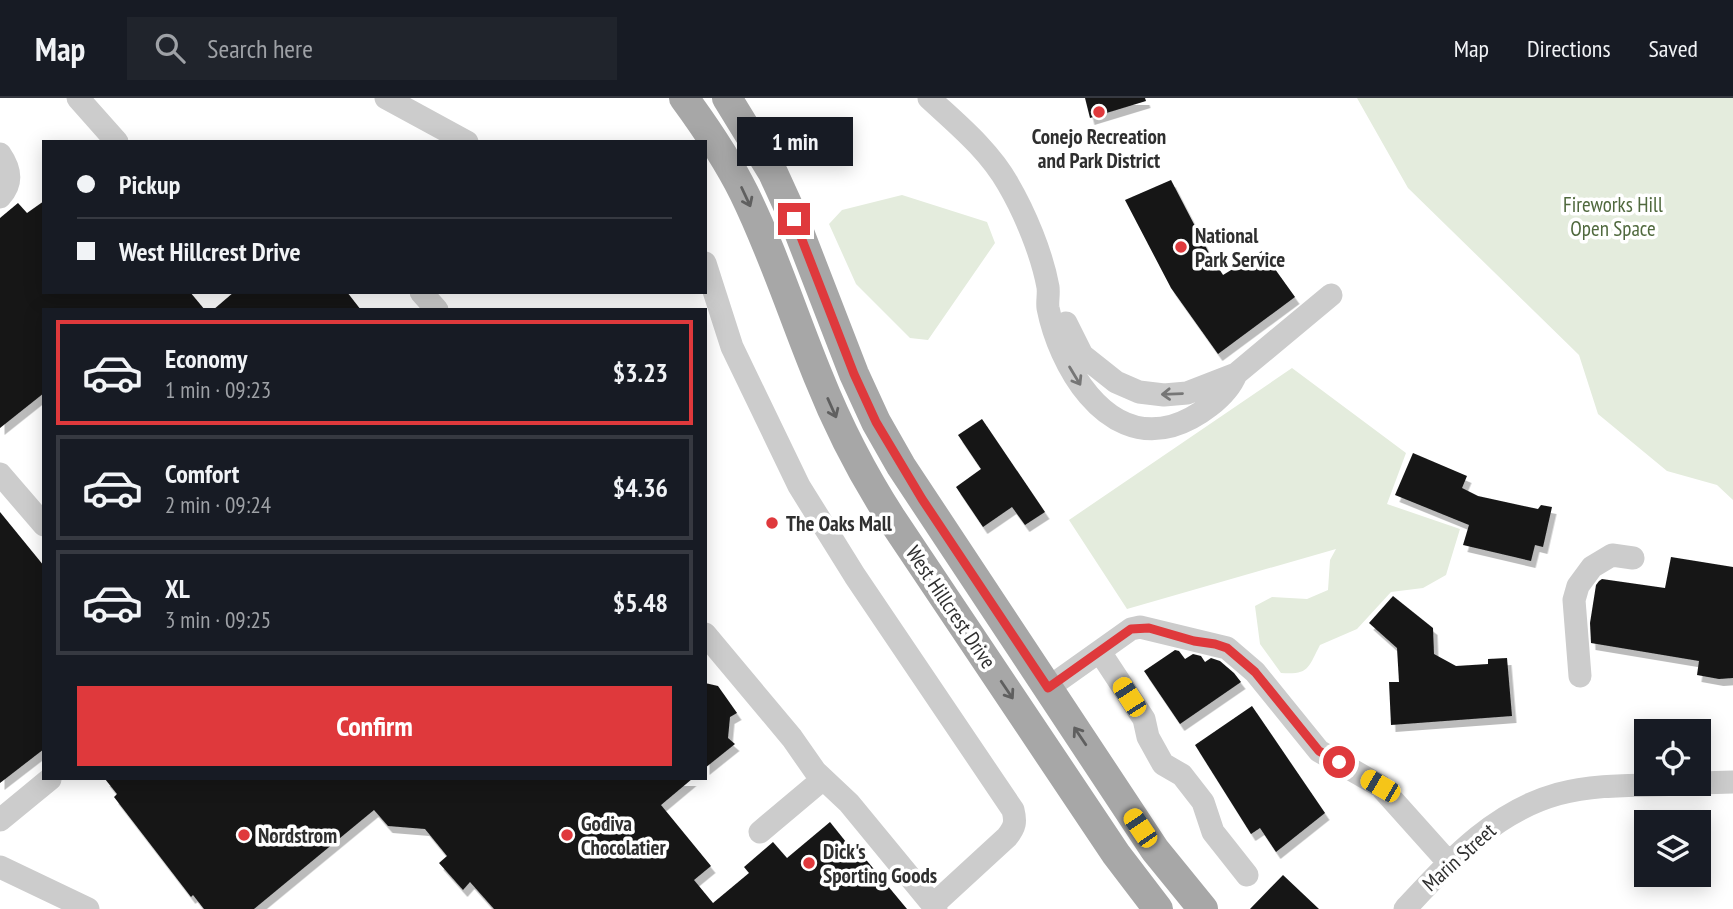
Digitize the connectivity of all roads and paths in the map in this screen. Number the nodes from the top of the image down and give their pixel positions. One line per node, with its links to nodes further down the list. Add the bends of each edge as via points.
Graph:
1 (78, 98): 7 (street)
2 (386, 98): 6 (street)
3 (684, 98): 36 (main road, West Hillcrest Drive, one-way to 36, via 744,194 860,468 1116,854)
4 (727, 98): 23 (main road, West Hillcrest Drive, via 773,173 876,422)
5 (929, 98): 12 (street, via 1007,181)
6 (427, 108): 8 (street)
7 (115, 140)
8 (465, 140)
9 (0, 154): 10 (street, via 9,175 8,187)
10 (0, 197)
11 (707, 269): 34 (street, via 732,347 799,486 1013,810 1016,819 1007,837)
12 (1048, 289): 16 (street, one-way to 12, via 1186,393 1164,395 1116,382 1082,355); 16 (street, one-way to 16, via 1048,307 1061,349 1074,375 1111,417 1158,429 1189,419 1232,384)
13 (423, 294): 15 (street)
14 (1331, 296): 16 (street)
15 (436, 308)
16 (1236, 374)
17 (0, 474): 18 (street)
18 (42, 523)
19 (1633, 558): 22 (street, via 1612,555 1592,567 1578,586 1574,600)
20 (707, 636): 24 (street)
21 (1100, 652): 23 (street); 31 (street, via 1140,627 1227,648 1255,672 1319,751 1380,786); 33 (street, via 1143,719 1163,764 1182,775 1203,802 1213,832)
22 (1580, 676)
23 (1048, 688): 37 (main road, West Hillcrest Drive, one-way to 23, via 1155,850)
24 (823, 779): 30 (street); 34 (street, via 849,803)
25 (49, 780): 29 (street)
26 (1733, 782): 27 (street)
27 (1711, 783)
28 (1634, 786): 31 (street, Marin Street, via 1560,793 1531,803 1487,828)
29 (0, 820)
30 (760, 832)
31 (1449, 863): 38 (street, Marin Street)
32 (0, 867): 35 (street)
33 (1247, 875)
34 (935, 907)
35 (88, 909)
36 (1158, 909)
37 (1203, 909)
38 (1405, 909)

